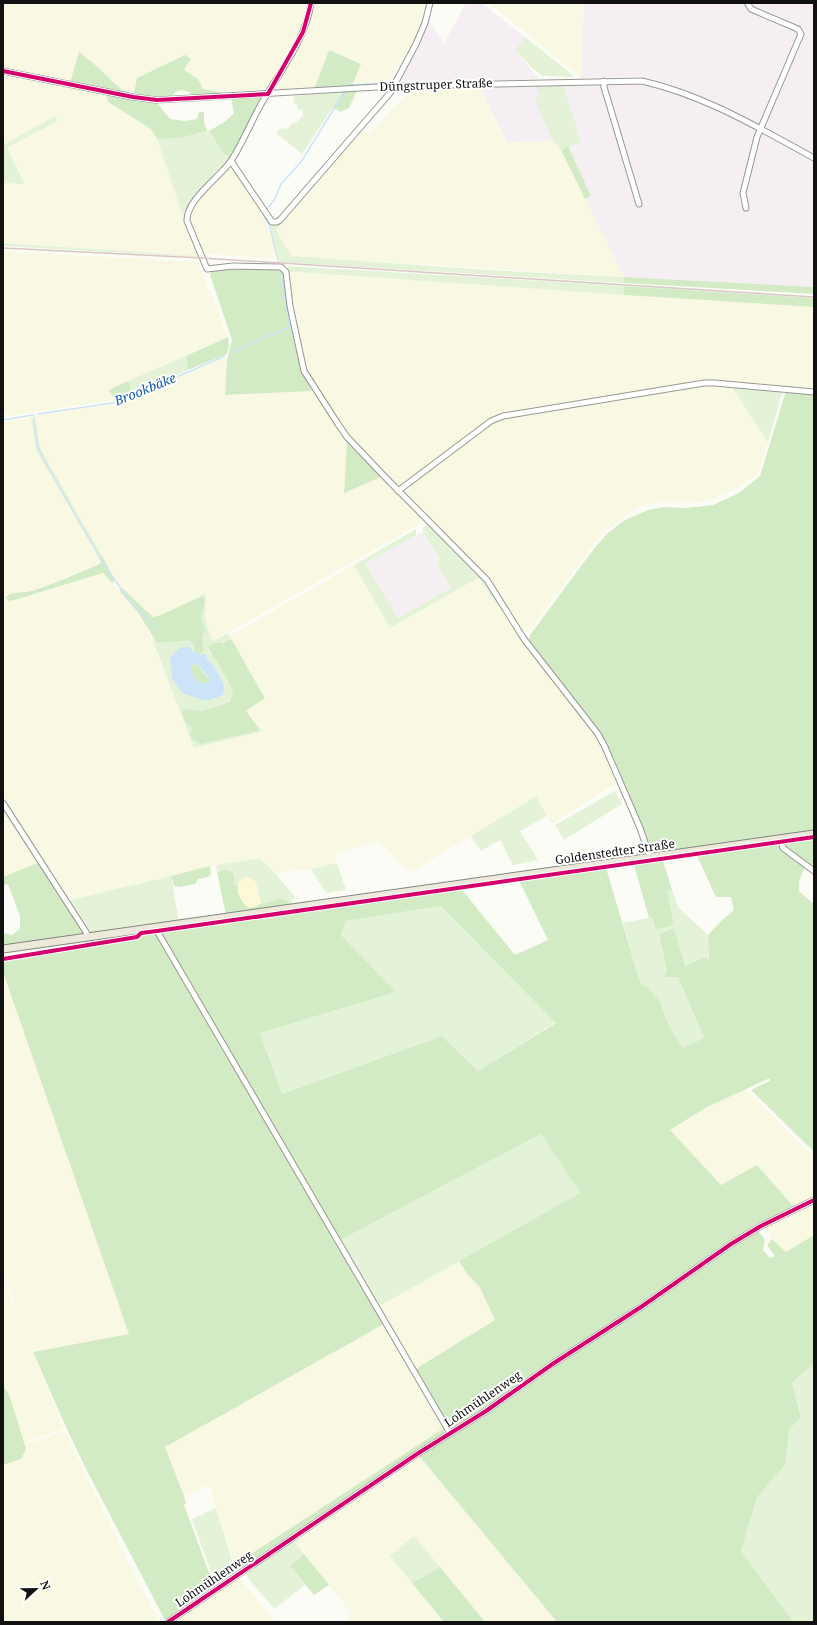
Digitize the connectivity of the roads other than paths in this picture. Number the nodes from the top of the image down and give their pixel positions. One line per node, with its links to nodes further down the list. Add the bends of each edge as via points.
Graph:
1 (310, 3): 7 (street, via 303,32)
2 (430, 3): 6 (street, via 416,44)
3 (748, 4): 8 (street, via 751,9 798,29 801,34)
4 (3, 71): 7 (street, Düngstruper Straße, via 133,98 157,100)
5 (604, 81): 6 (street, Düngstruper Straße); 8 (street, Düngstruper Straße, via 642,81 655,84 723,109); 11 (street)
6 (394, 86): 7 (street, Düngstruper Straße); 10 (street, via 358,132 277,222 272,222)
7 (268, 94): 10 (street)
8 (761, 128): 9 (street, Düngstruper Straße); 12 (street, via 743,193)
9 (814, 158)
10 (231, 161): 14 (street, via 191,206 187,215 187,221 207,269 233,266 284,269 304,371 347,437)
11 (639, 204)
12 (746, 208)
13 (814, 392): 14 (street, via 704,383 502,416 491,421)
14 (398, 491): 18 (street, via 487,580 524,638 598,734 608,752)
15 (3, 803): 21 (street)
16 (814, 834): 17 (main road, Goldenstedter Straße)
17 (780, 839): 18 (main road, Goldenstedter Straße); 19 (street, via 783,848)
18 (650, 857): 20 (main road, Goldenstedter Straße)
19 (814, 871)
20 (157, 927): 21 (main road, Goldenstedter Straße); 24 (street, via 157,931)
21 (88, 937): 22 (main road, Goldenstedter Straße)
22 (3, 949)
23 (814, 1200): 24 (street, Lohmühlenweg, via 761,1226 732,1244)
24 (450, 1433): 25 (street, Lohmühlenweg)
25 (168, 1622)

